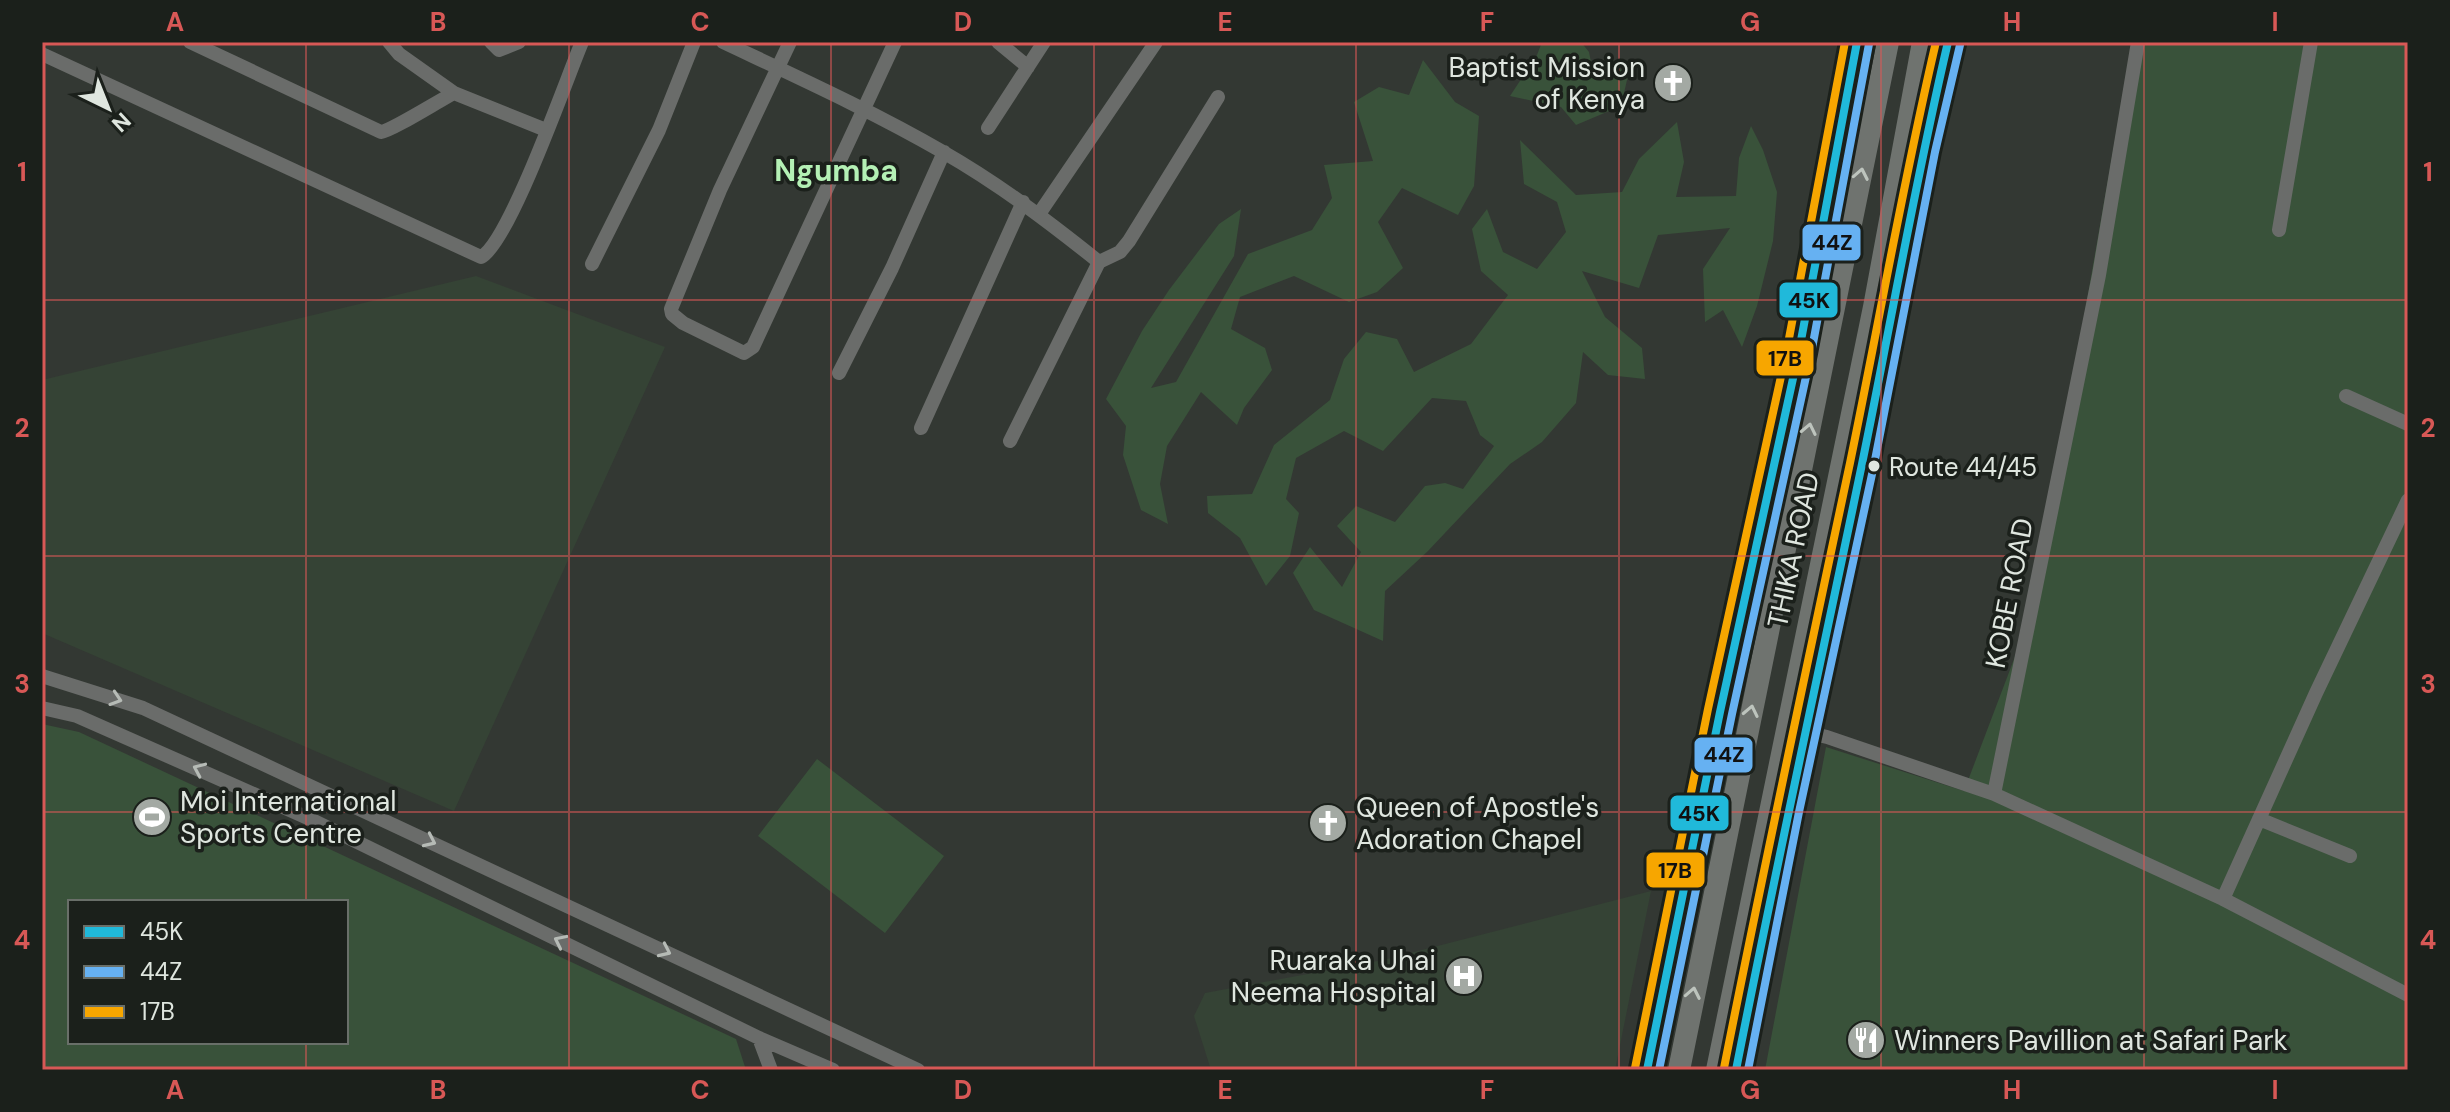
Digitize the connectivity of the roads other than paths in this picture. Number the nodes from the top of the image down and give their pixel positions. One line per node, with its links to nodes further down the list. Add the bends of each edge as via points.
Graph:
1 (190, 42): 22 (street, via 381,132)
2 (389, 42): 22 (street)
3 (491, 42): 4 (street, via 499,50)
4 (519, 42)
5 (582, 42): 26 (street)
6 (694, 42): 32 (street, via 659,130)
7 (723, 42): 21 (street)
8 (790, 42): 21 (street)
9 (895, 42): 24 (street)
10 (998, 42): 20 (street)
11 (1044, 42): 20 (street)
12 (1156, 42): 29 (street)
13 (1857, 42): 49 (main road, THIKA ROAD, via 1799,351)
14 (1888, 42): 56 (highway, THIKA ROAD, one-way to 14)
15 (1923, 42): 33 (highway, THIKA ROAD)
16 (1948, 42): 34 (main road, THIKA ROAD)
17 (2138, 42): 44 (street, KOBE ROAD, via 2099,275)
18 (2311, 42): 30 (street)
19 (42, 54): 26 (street, via 481,257 489,253 519,200)
20 (1028, 67): 25 (street)
21 (778, 68): 24 (street); 24 (street, via 671,309 683,323 744,353 753,347)
22 (454, 93): 26 (street)
23 (1218, 97): 31 (street, via 1129,241)
24 (863, 109): 27 (street)
25 (988, 128)
26 (546, 130)
27 (944, 152): 28 (street); 35 (street)
28 (1023, 202): 29 (street); 38 (street)
29 (1039, 214): 31 (street)
30 (2279, 230)
31 (1099, 262): 39 (street)
32 (592, 264)
33 (1880, 270): 34 (highway); 57 (highway, THIKA ROAD)
34 (1890, 320): 43 (main road, THIKA ROAD)
35 (839, 373)
36 (2346, 396): 37 (street)
37 (2408, 424)
38 (921, 428)
39 (1010, 441)
40 (2408, 500): 45 (street)
41 (42, 676): 53 (street, one-way to 53, via 143,708)
42 (42, 708): 50 (street, one-way to 42, via 308,818 77,716)
43 (1805, 732): 44 (street); 58 (main road, THIKA ROAD)
44 (1994, 794): 47 (street)
45 (2259, 819): 46 (street); 47 (street)
46 (2350, 856)
47 (2223, 899): 48 (street)
48 (2408, 995)
49 (1656, 1027): 54 (main road, THIKA ROAD); 55 (main road)
50 (759, 1038): 51 (street); 52 (street)
51 (771, 1070)
52 (833, 1070)
53 (918, 1070)
54 (1647, 1070)
55 (1662, 1070)
56 (1679, 1070)
57 (1717, 1070)
58 (1736, 1070)

